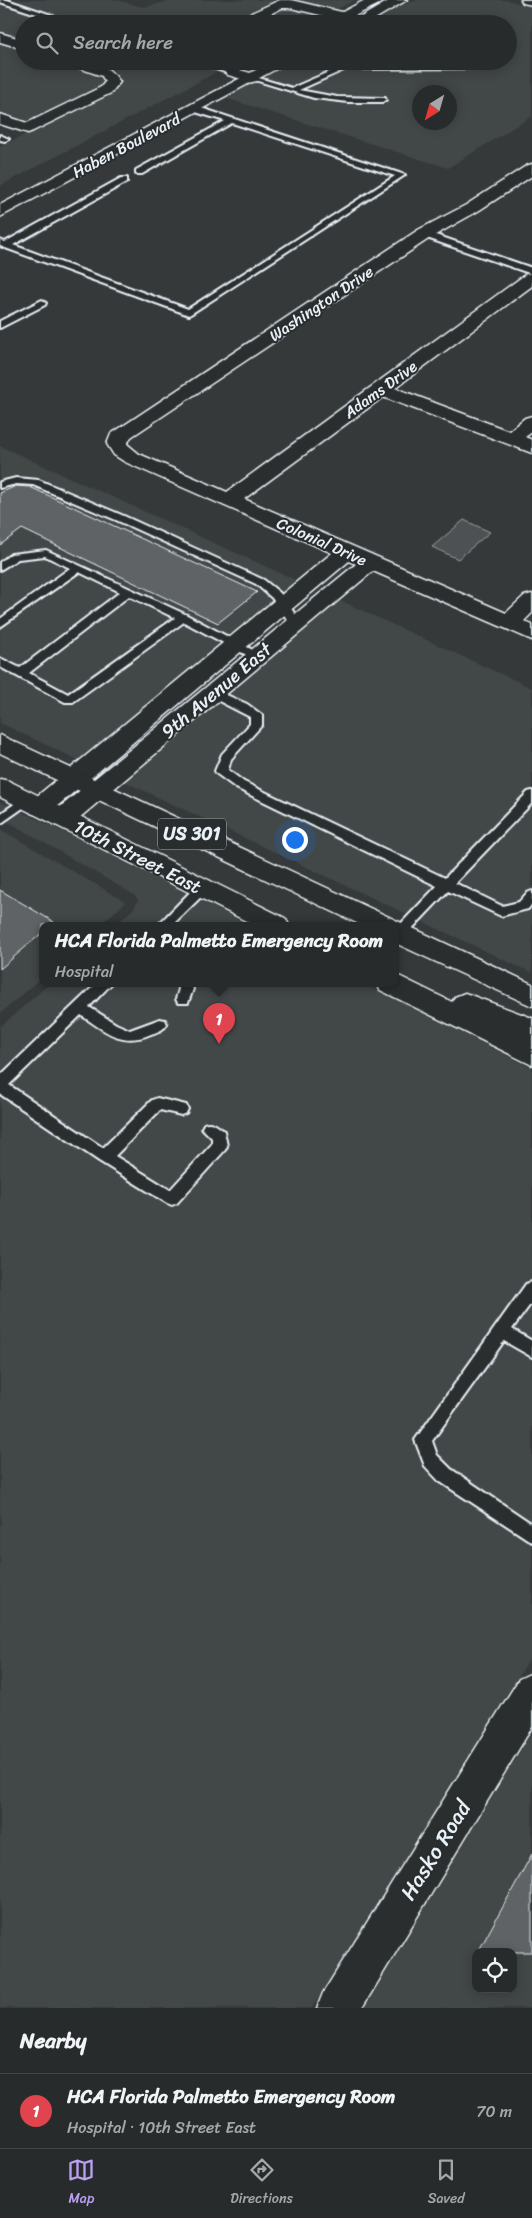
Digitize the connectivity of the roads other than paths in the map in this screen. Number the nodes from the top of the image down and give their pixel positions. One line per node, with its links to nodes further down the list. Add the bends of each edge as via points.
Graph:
1 (0, 0): 6 (lane)
2 (376, 0): 9 (street)
3 (400, 0): 10 (street)
4 (528, 0): 5 (street)
5 (532, 1)
6 (47, 15)
7 (257, 15): 8 (street, via 280,4 291,4)
8 (337, 15)
9 (343, 15)
10 (372, 15)
11 (0, 37): 12 (street)
12 (15, 42)
13 (98, 70): 25 (street, via 107,73 113,82 106,90)
14 (227, 70): 18 (lane)
15 (238, 70): 18 (street, Haben Boulevard)
16 (267, 70): 19 (street, Haben Boulevard)
17 (338, 70): 20 (lane)
18 (234, 72): 19 (street); 30 (street, Haben Boulevard)
19 (252, 78): 20 (lane); 22 (street, Haben Boulevard)
20 (292, 90): 21 (lane, via 331,100)
21 (382, 100)
22 (195, 109): 24 (lane); 31 (street, Haben Boulevard)
23 (0, 119): 25 (street)
24 (232, 121): 28 (lane); 33 (lane, via 401,175 189,312)
25 (28, 128): 26 (street)
26 (2, 140)
27 (532, 168): 32 (street, Washington Drive, via 472,208)
28 (139, 172)
29 (124, 180): 33 (lane)
30 (0, 195)
31 (0, 212)
32 (424, 234): 34 (lane); 41 (street, Washington Drive, via 124,433)
33 (3, 244)
34 (532, 271)
35 (532, 278): 38 (street, Adams Drive)
36 (42, 303): 37 (lane)
37 (0, 325)
38 (380, 389): 40 (street); 44 (street, Adams Drive)
39 (532, 422): 40 (street)
40 (511, 439): 42 (street)
41 (117, 444): 44 (street, Colonial Drive, via 132,458)
42 (532, 448)
43 (0, 485): 51 (lane, via 26,480 260,582 276,595)
44 (230, 500): 45 (street, Colonial Drive)
45 (347, 552): 46 (street, Colonial Drive); 51 (street, 9th Avenue East)
46 (370, 563): 51 (street, 9th Avenue East); 53 (street, Colonial Drive)
47 (0, 567): 48 (lane, via 15,556 46,553)
48 (78, 568): 49 (lane); 54 (lane)
49 (128, 591): 52 (lane); 59 (lane)
50 (532, 601): 53 (street)
51 (289, 615): 56 (street, 9th Avenue East); 57 (street, 9th Avenue East)
52 (182, 617): 56 (lane); 59 (lane, via 69,699)
53 (508, 623): 55 (street, Colonial Drive)
54 (0, 624)
55 (532, 633)
56 (235, 645): 57 (lane); 62 (street, 9th Avenue East)
57 (258, 656): 60 (street, 9th Avenue East)
58 (0, 662): 59 (lane)
59 (21, 673)
60 (213, 693): 64 (street, 9th Avenue East); 69 (lane, via 256,715 256,725 226,757 221,771 240,785)
61 (0, 743): 62 (street, US 301)
62 (74, 778): 64 (street, US 301); 66 (street, 9th Avenue East)
63 (0, 787): 66 (street, 10th Street East / US 301)
64 (98, 789): 67 (street, 9th Avenue East); 74 (street, US 301)
65 (532, 795): 69 (lane)
66 (33, 804): 67 (street, 10th Street East / US 301); 68 (lane)
67 (63, 818): 70 (street, 10th Street East / US 301)
68 (0, 820)
69 (446, 884): 71 (lane, via 501,911 523,906); 75 (lane)
70 (202, 888): 72 (lane); 73 (street, 10th Street East / US 301)
71 (532, 896)
72 (167, 922)
73 (270, 922)
74 (376, 922)
75 (399, 925)
76 (399, 933): 81 (street, US 301)
77 (399, 980): 85 (street)
78 (101, 987): 83 (lane)
79 (185, 987): 82 (lane)
80 (398, 987): 86 (street)
81 (532, 996)
82 (183, 999)
83 (80, 1008): 84 (lane, via 130,1035); 87 (lane)
84 (160, 1024)
85 (532, 1030)
86 (532, 1054)
87 (0, 1086): 90 (lane)
88 (181, 1110): 90 (lane, via 157,1104)
89 (209, 1128): 90 (lane, via 219,1135 220,1146 172,1199)
90 (104, 1157)
91 (532, 1289): 92 (lane)
92 (501, 1331): 93 (lane); 94 (lane, via 423,1440 432,1460 445,1475)
93 (532, 1350)
94 (532, 1534)
95 (532, 1692): 96 (street, Hasko Road)
96 (338, 2008)

